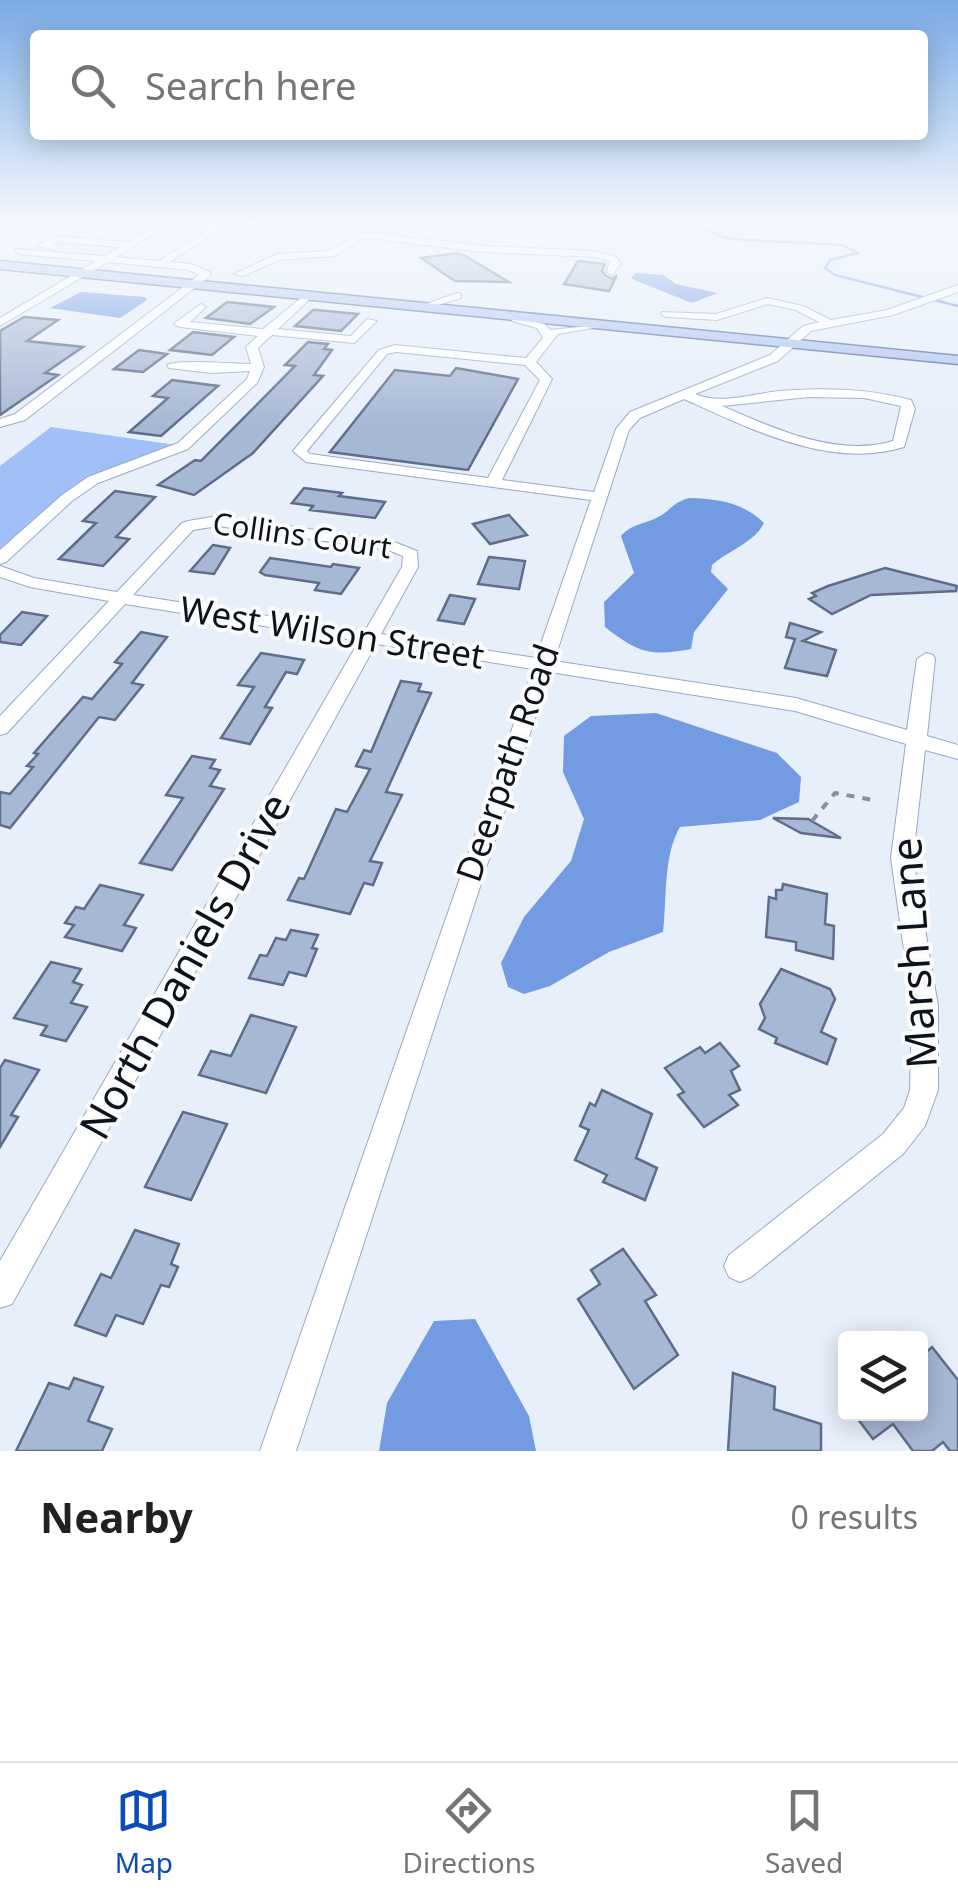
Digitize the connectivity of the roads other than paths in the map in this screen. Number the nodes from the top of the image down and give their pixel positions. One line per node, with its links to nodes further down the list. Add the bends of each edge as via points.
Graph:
1 (53, 291): 14 (street)
2 (185, 291): 26 (street, via 20,417)
3 (257, 291): 5 (main road)
4 (951, 291): 13 (street, Deerpath Road, via 889,313)
5 (307, 296): 7 (main road); 17 (street)
6 (428, 305): 7 (main road); 9 (main road); 9 (street, via 456,297 462,306)
7 (409, 306): 11 (main road)
8 (201, 307): 17 (street, via 180,324)
9 (481, 310): 16 (main road)
10 (666, 314): 13 (street, via 717,316 772,301)
11 (516, 319): 15 (main road); 18 (street, via 540,326)
12 (371, 321): 17 (street, via 354,340)
13 (827, 322): 19 (street, Deerpath Road, via 806,328)
14 (0, 323)
15 (592, 327): 16 (main road); 18 (street)
16 (641, 330): 19 (main road)
17 (267, 332): 23 (street, via 252,347)
18 (548, 336): 21 (street)
19 (789, 344): 20 (main road); 24 (street, Deerpath Road, via 774,358)
20 (958, 360)
21 (529, 362): 27 (street, via 546,379); 27 (street, via 383,352 300,451 306,458)
22 (173, 365): 23 (street)
23 (258, 366): 29 (street, via 252,380 183,446 92,480)
24 (684, 394): 25 (street); 28 (street, Deerpath Road, via 635,415 623,429)
25 (709, 405): 25 (street, via 775,434 862,450 899,444 908,409 878,396 810,394)
26 (0, 423)
27 (493, 483): 28 (street)
28 (599, 497): 35 (street, Deerpath Road)
29 (0, 559)
30 (410, 567): 32 (street, Collins Court, via 411,554 392,546 197,522); 33 (street, North Daniels Drive)
31 (0, 571): 32 (street, West Wilson Street)
32 (120, 597): 33 (street, West Wilson Street); 36 (street)
33 (369, 639): 35 (street, West Wilson Street); 40 (street, North Daniels Drive)
34 (926, 659): 37 (street, Marsh Lane)
35 (540, 667): 37 (street, West Wilson Street, via 779,702); 41 (street, Deerpath Road)
36 (0, 728)
37 (915, 739): 38 (street, West Wilson Street); 39 (street, Marsh Lane, via 902,858 925,1006 924,1090 915,1116 893,1144)
38 (958, 752)
39 (740, 1266)
40 (0, 1292)
41 (278, 1451)

